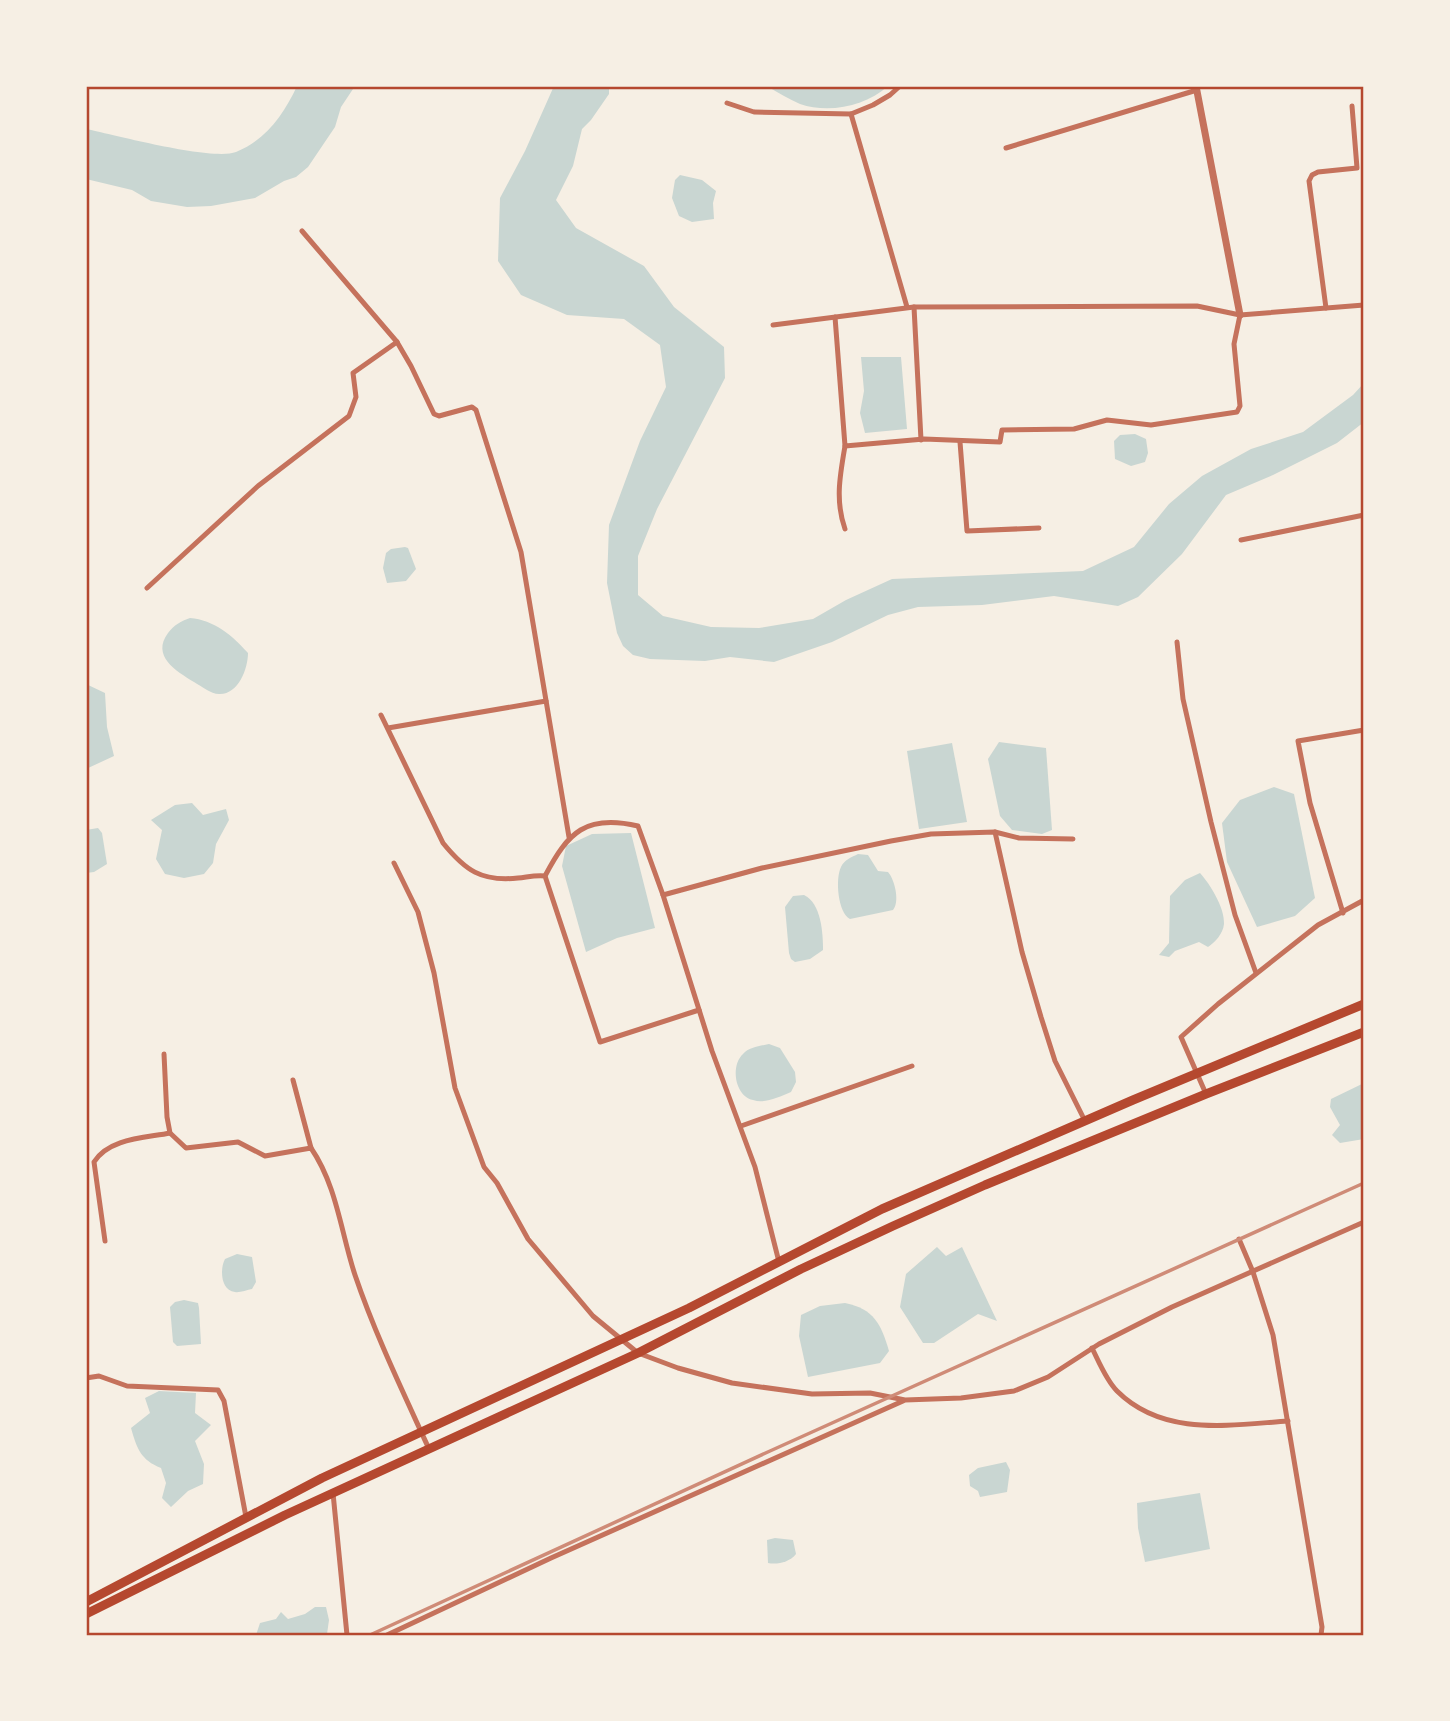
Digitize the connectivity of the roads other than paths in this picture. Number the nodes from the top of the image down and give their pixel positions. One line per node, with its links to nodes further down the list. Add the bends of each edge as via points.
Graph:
1 (900, 86): 5 (street)
2 (1197, 88): 6 (street); 13 (street)
3 (727, 103): 5 (street, via 754,112)
4 (1352, 106): 7 (street)
5 (850, 114): 11 (street)
6 (1006, 148)
7 (1357, 168): 8 (street); 12 (street, via 1318,172 1309,181)
8 (1364, 168)
9 (302, 231): 16 (street)
10 (1364, 305): 12 (street)
11 (911, 307): 13 (street, via 1197,306); 14 (street); 17 (street)
12 (1326, 308): 13 (street)
13 (1240, 315): 18 (street, via 1234,344 1237,412 1151,425 1107,420 1074,429 1002,430 1000,442)
14 (835, 317): 15 (street); 19 (street)
15 (773, 325)
16 (397, 342): 24 (street, via 353,373 356,397 349,416 258,486); 26 (street, via 434,414 476,410 521,552)
17 (921, 440): 18 (street); 19 (street)
18 (960, 442): 21 (street, via 967,531)
19 (845, 446): 22 (street, via 839,485)
20 (1364, 515): 23 (street)
21 (1039, 528)
22 (845, 529)
23 (1241, 540)
24 (147, 587)
25 (1177, 642): 38 (street, via 1183,699 1210,822 1234,915)
26 (546, 701): 28 (street); 31 (street)
27 (381, 715): 28 (street)
28 (388, 728): 34 (street, via 443,843 466,868 478,876)
29 (1364, 730): 37 (street, via 1298,741)
30 (995, 832): 32 (street, via 1019,838); 35 (street, via 931,834 891,841); 47 (street, via 1041,1017 1055,1061)
31 (569, 837): 34 (street); 35 (street, via 613,820 638,826)
32 (1073, 839)
33 (394, 863): 56 (street, via 418,912 455,1088 484,1167 528,1239 555,1273 593,1316)
34 (545, 876): 40 (street, via 600,1042)
35 (663, 895): 40 (street)
36 (1364, 900): 37 (street)
37 (1343, 913): 38 (street, via 1318,925)
38 (1256, 973): 44 (street, via 1181,1037)
39 (1364, 1004): 44 (highway)
40 (699, 1010): 48 (street)
41 (1364, 1032): 46 (highway)
42 (164, 1054): 49 (street)
43 (912, 1066): 48 (street)
44 (1197, 1074): 46 (street); 47 (highway)
45 (293, 1080): 50 (street)
46 (1206, 1094): 58 (highway, via 893,1226)
47 (1084, 1121): 54 (highway, via 881,1209)
48 (741, 1126): 54 (street)
49 (170, 1133): 50 (street, via 186,1148 238,1142 265,1156); 53 (street, via 109,1146 94,1162)
50 (311, 1148): 62 (street, via 331,1189 355,1274)
51 (1364, 1222): 55 (street)
52 (1239, 1239): 55 (street)
53 (105, 1241)
54 (779, 1262): 56 (highway)
55 (1253, 1272): 57 (street); 61 (street, via 1273,1335)
56 (621, 1339): 58 (street); 62 (highway)
57 (1092, 1348): 60 (street, via 1048,1377 1014,1391); 61 (street, via 1115,1390 1156,1418 1182,1425)
58 (639, 1353): 60 (street, via 733,1383 812,1394 870,1393); 63 (highway)
59 (86, 1378): 65 (street, via 99,1376 127,1387 218,1390)
60 (905, 1400): 69 (street)
61 (1288, 1421): 70 (street)
62 (421, 1432): 63 (street); 65 (highway)
63 (429, 1449): 64 (highway)
64 (333, 1493): 67 (highway); 68 (street)
65 (246, 1517): 66 (highway)
66 (86, 1602)
67 (86, 1614)
68 (347, 1635)
69 (387, 1635)
70 (1321, 1635)

